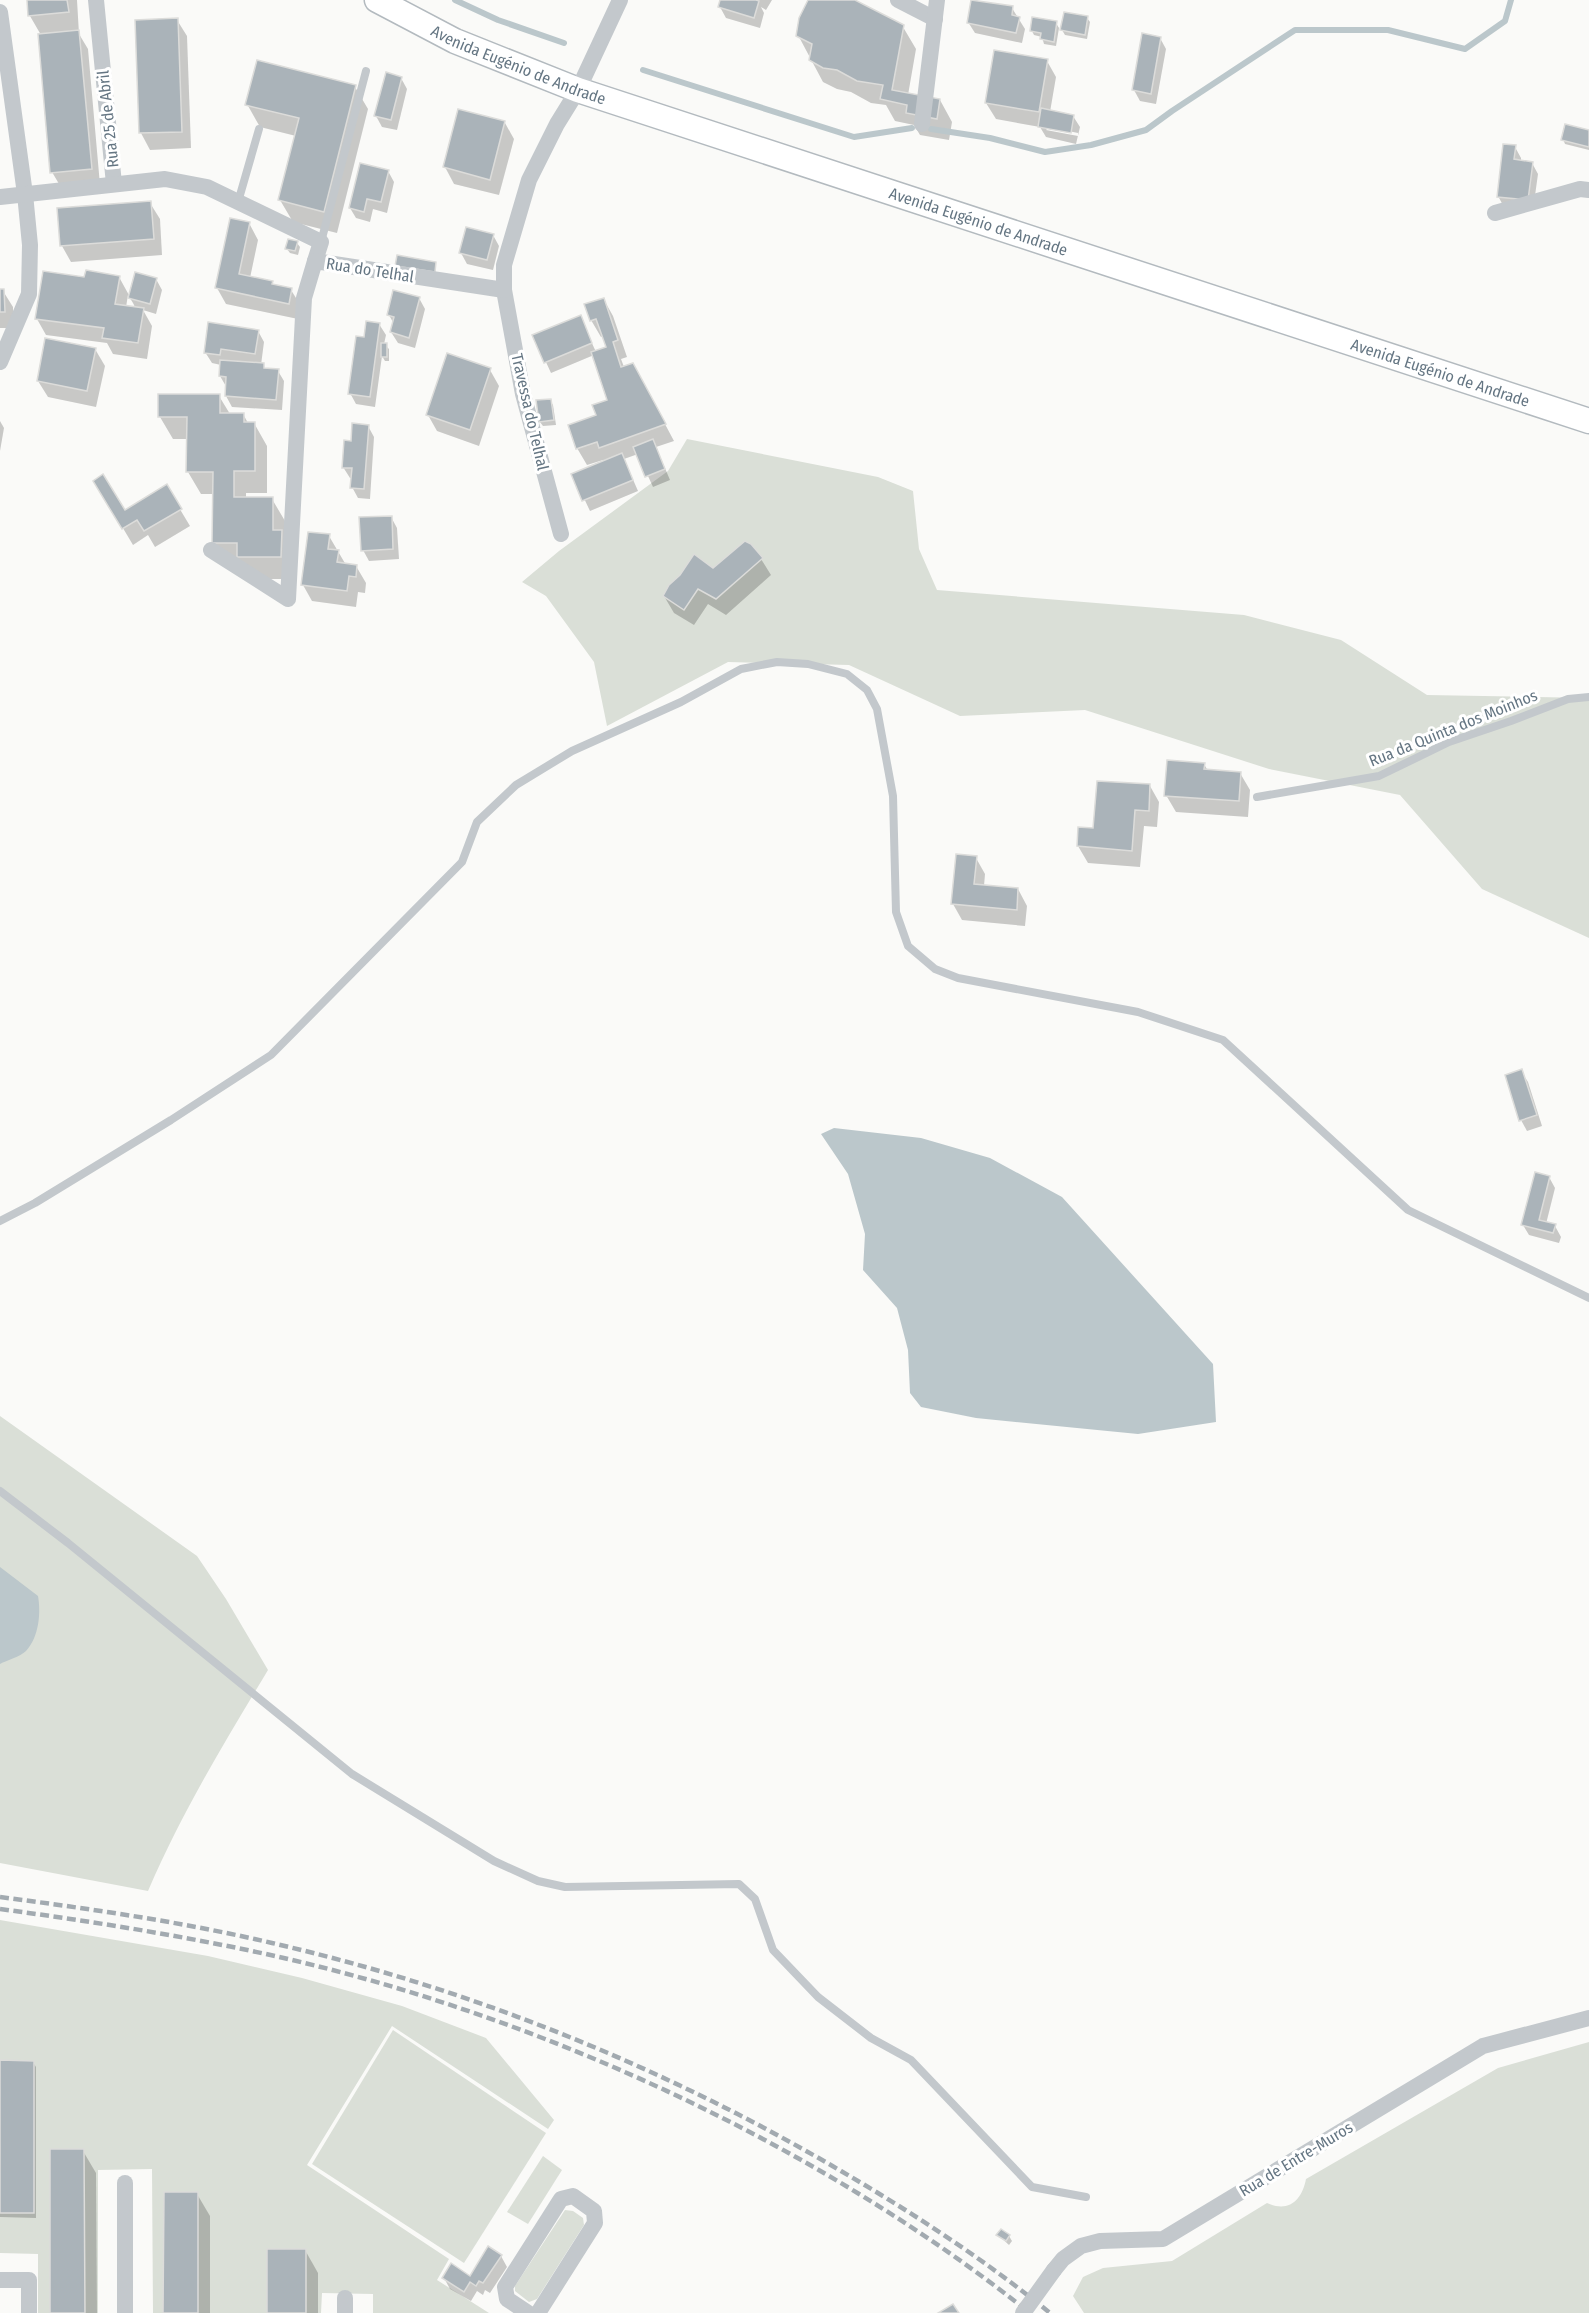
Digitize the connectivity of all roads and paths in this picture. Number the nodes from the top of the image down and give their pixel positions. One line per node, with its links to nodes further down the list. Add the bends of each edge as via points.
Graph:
1 (96, 0): 12 (street, Rua 25 de Abril)
2 (377, 0): 9 (main road, Avenida Eugénio de Andrade, via 455,41)
3 (620, 0): 9 (street)
4 (898, 0): 7 (street)
5 (937, 0): 7 (street)
6 (0, 12): 14 (street)
7 (935, 18): 10 (street)
8 (366, 71): 18 (lane)
9 (578, 90): 20 (street, via 529,180 504,265); 22 (main road, Avenida Eugénio de Andrade)
10 (922, 124)
11 (259, 129): 16 (lane)
12 (114, 184): 14 (street, Rua 25 de Abril); 16 (street, via 165,179 207,187)
13 (1589, 190): 17 (street, via 1580,189)
14 (25, 194): 15 (street, Rua 25 de Abril); 21 (street, via 30,245 28,294)
15 (0, 197)
16 (238, 202): 18 (street)
17 (1495, 213)
18 (321, 242): 19 (street)
19 (315, 261): 20 (street, Rua do Telhal); 24 (street, Rua do Telhal, via 304,298 288,599)
20 (504, 290): 23 (street, Travessa do Telhal, via 523,394)
21 (0, 362)
22 (1589, 421)
23 (561, 534)
24 (211, 550)
25 (1589, 697): 26 (lane, Rua da Quinta dos Moinhos, via 1568,699 1449,742 1379,776)
26 (1257, 797)
27 (0, 1221): 28 (lane, via 171,1120 271,1055 462,862 477,822 516,785 572,751 681,702 741,669 777,662 808,664 847,674 867,690 877,708 893,796 896,912 908,946 935,969 958,978 1138,1012 1223,1040 1408,1210)
28 (1589, 1298)
29 (0, 1491): 32 (lane, via 352,1774 494,1861 538,1881 565,1887 739,1884 755,1899 773,1950 818,1997 871,2038 911,2060 1032,2187)
30 (1589, 2018): 38 (street, Rua de Entre-Muros, bridge, via 1483,2046 1163,2239 1100,2241 1081,2246 1062,2259)
31 (125, 2183): 35 (street)
32 (1086, 2197)
33 (0, 2280): 34 (street, via 29,2280)
34 (29, 2313)
35 (125, 2313)
36 (528, 2313): 37 (street, via 507,2299 505,2287 561,2199 573,2196 594,2211 595,2223)
37 (538, 2313)
38 (1023, 2313)

